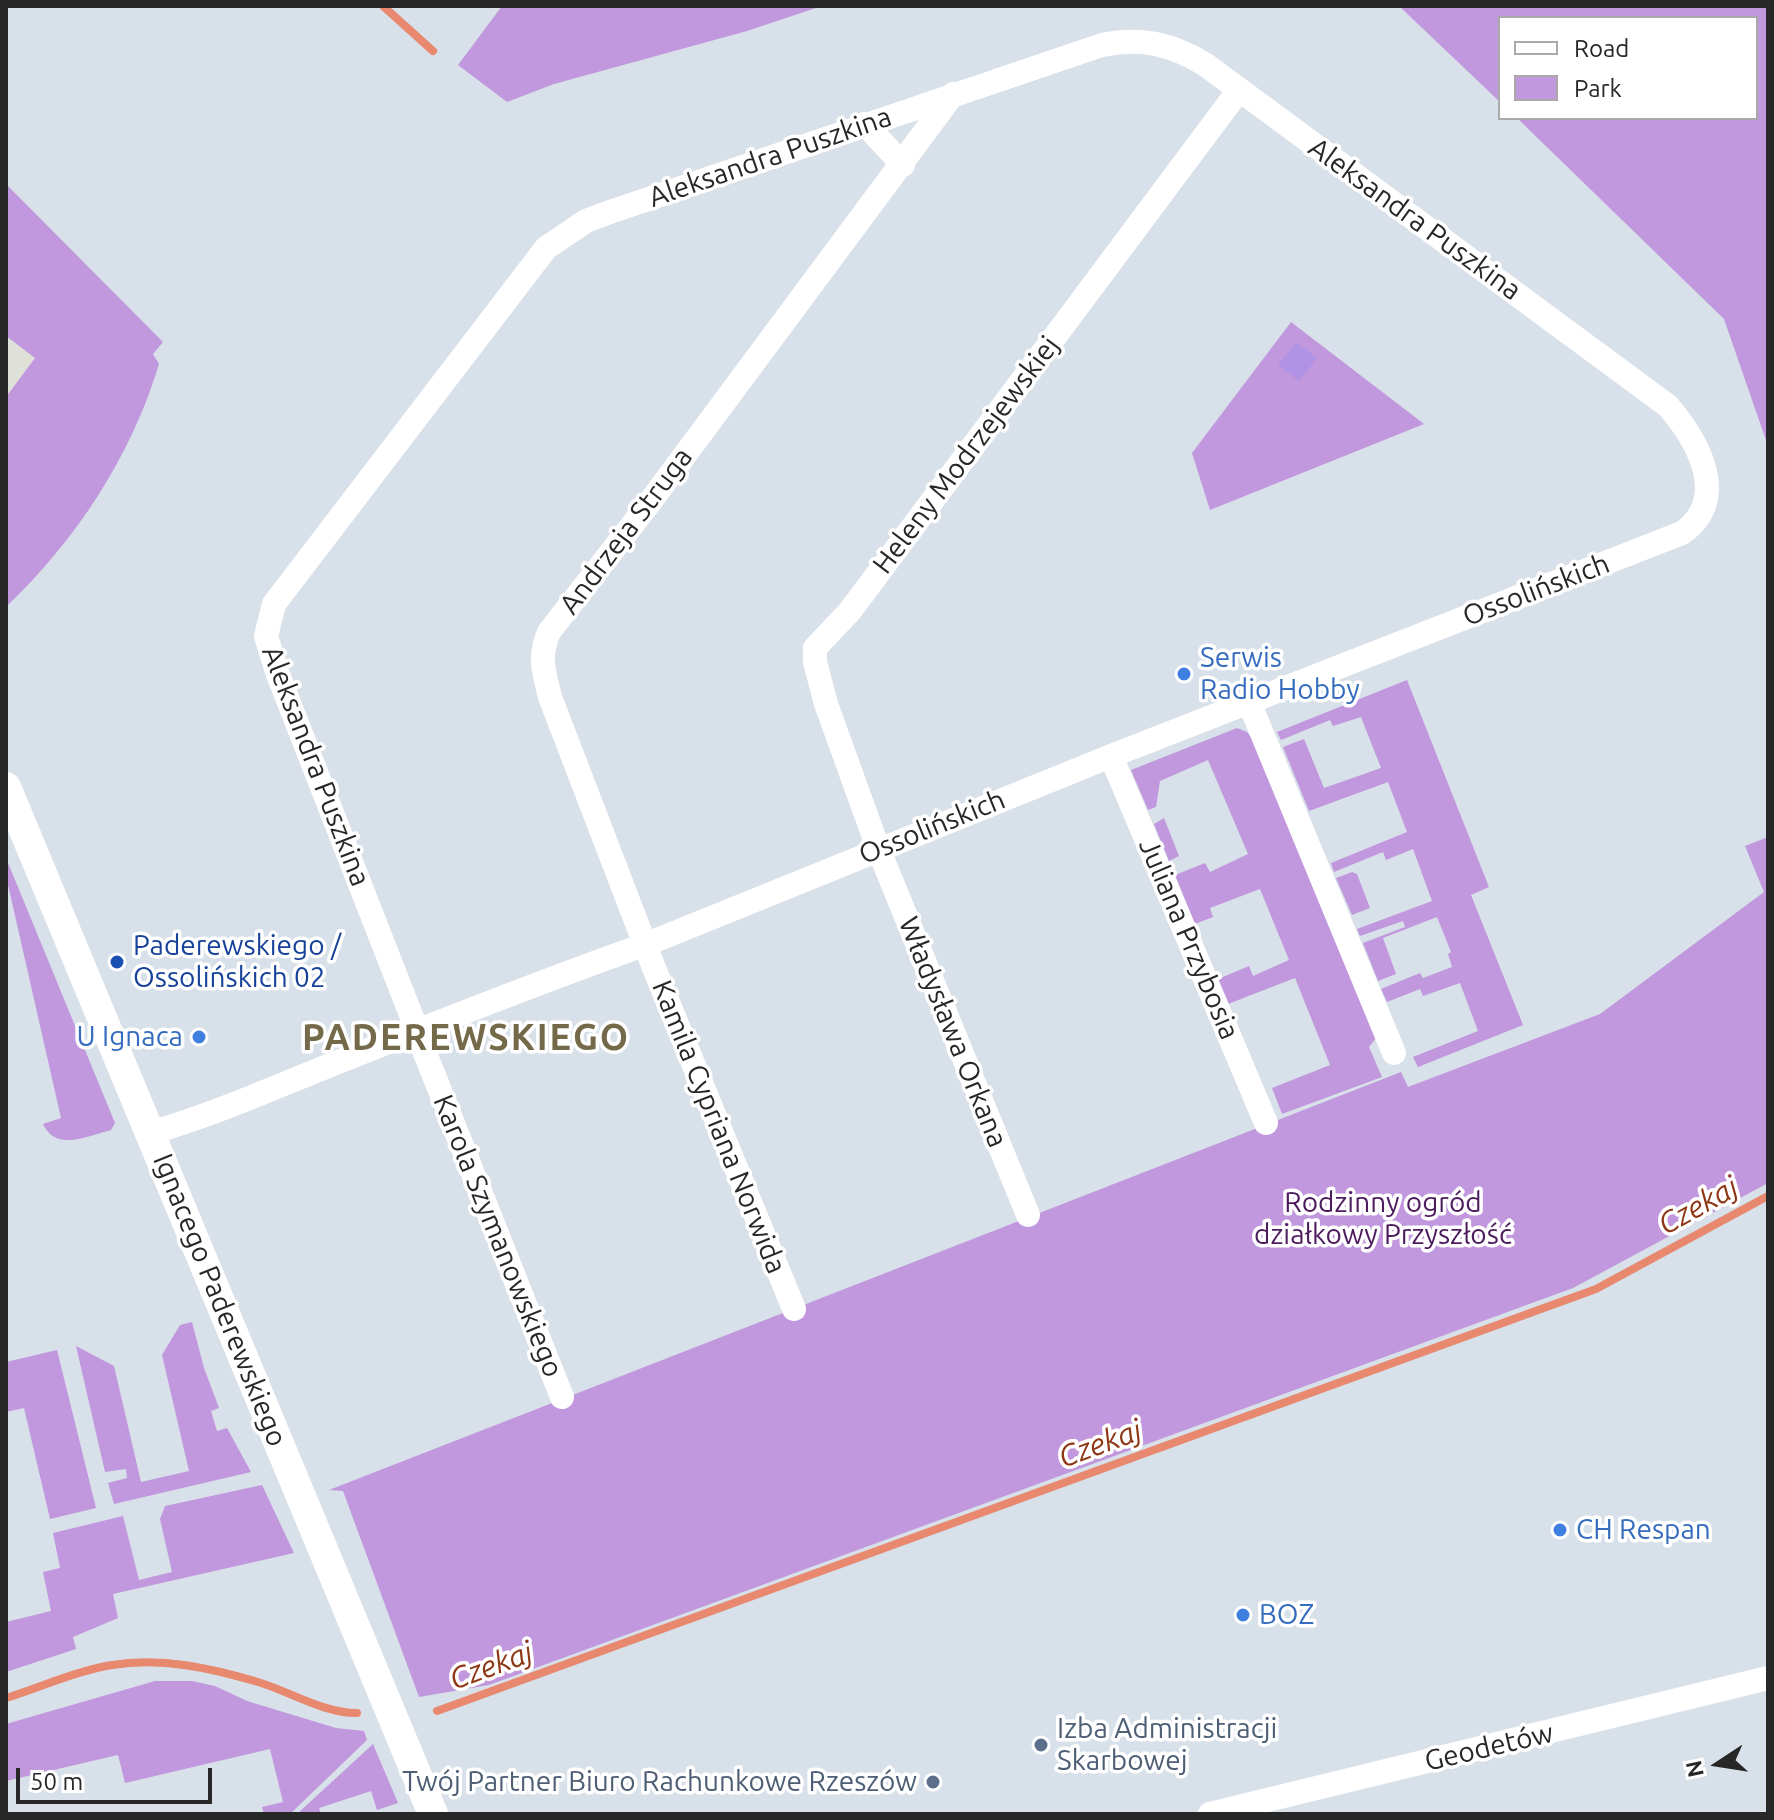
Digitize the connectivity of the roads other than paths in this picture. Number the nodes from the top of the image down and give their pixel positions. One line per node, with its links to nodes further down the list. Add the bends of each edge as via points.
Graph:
1 (1239, 90): 2 (street, Aleksandra Puszkina, via 1188,53 1123,41); 5 (street, Aleksandra Puszkina, via 1668,406 1685,426 1707,474); 9 (street, Heleny Modrzejewskiej, via 857,602 815,648 826,704)
2 (953, 94): 3 (street, Aleksandra Puszkina); 4 (street, Andrzeja Struga)
3 (865, 124): 4 (street); 11 (street, Aleksandra Puszkina, via 610,212 566,233 529,267 274,604 267,625 268,648)
4 (903, 165): 10 (street, Andrzeja Struga, via 541,647 550,697)
5 (1705, 507): 6 (street, Ossolińskich, via 1693,525 1672,537)
6 (1249, 702): 7 (street, Ossolińskich); 12 (street)
7 (1111, 756): 9 (street, Ossolińskich); 13 (street, Juliana Przybosia)
8 (6, 787): 14 (street, Ignacego Paderewskiego)
9 (878, 848): 10 (street, Ossolińskich); 15 (street, Władysława Orkana)
10 (647, 944): 11 (street, Ossolińskich); 16 (street, Kamila Cypriana Norwida)
11 (417, 1031): 14 (street, Ossolińskich); 17 (street, Karola Szymanowskiego)
12 (1394, 1053)
13 (1266, 1123)
14 (150, 1133): 19 (street, Ignacego Paderewskiego)
15 (1028, 1215)
16 (794, 1309)
17 (562, 1397)
18 (1768, 1678): 20 (street, Geodetów)
19 (433, 1814)
20 (1210, 1814)

